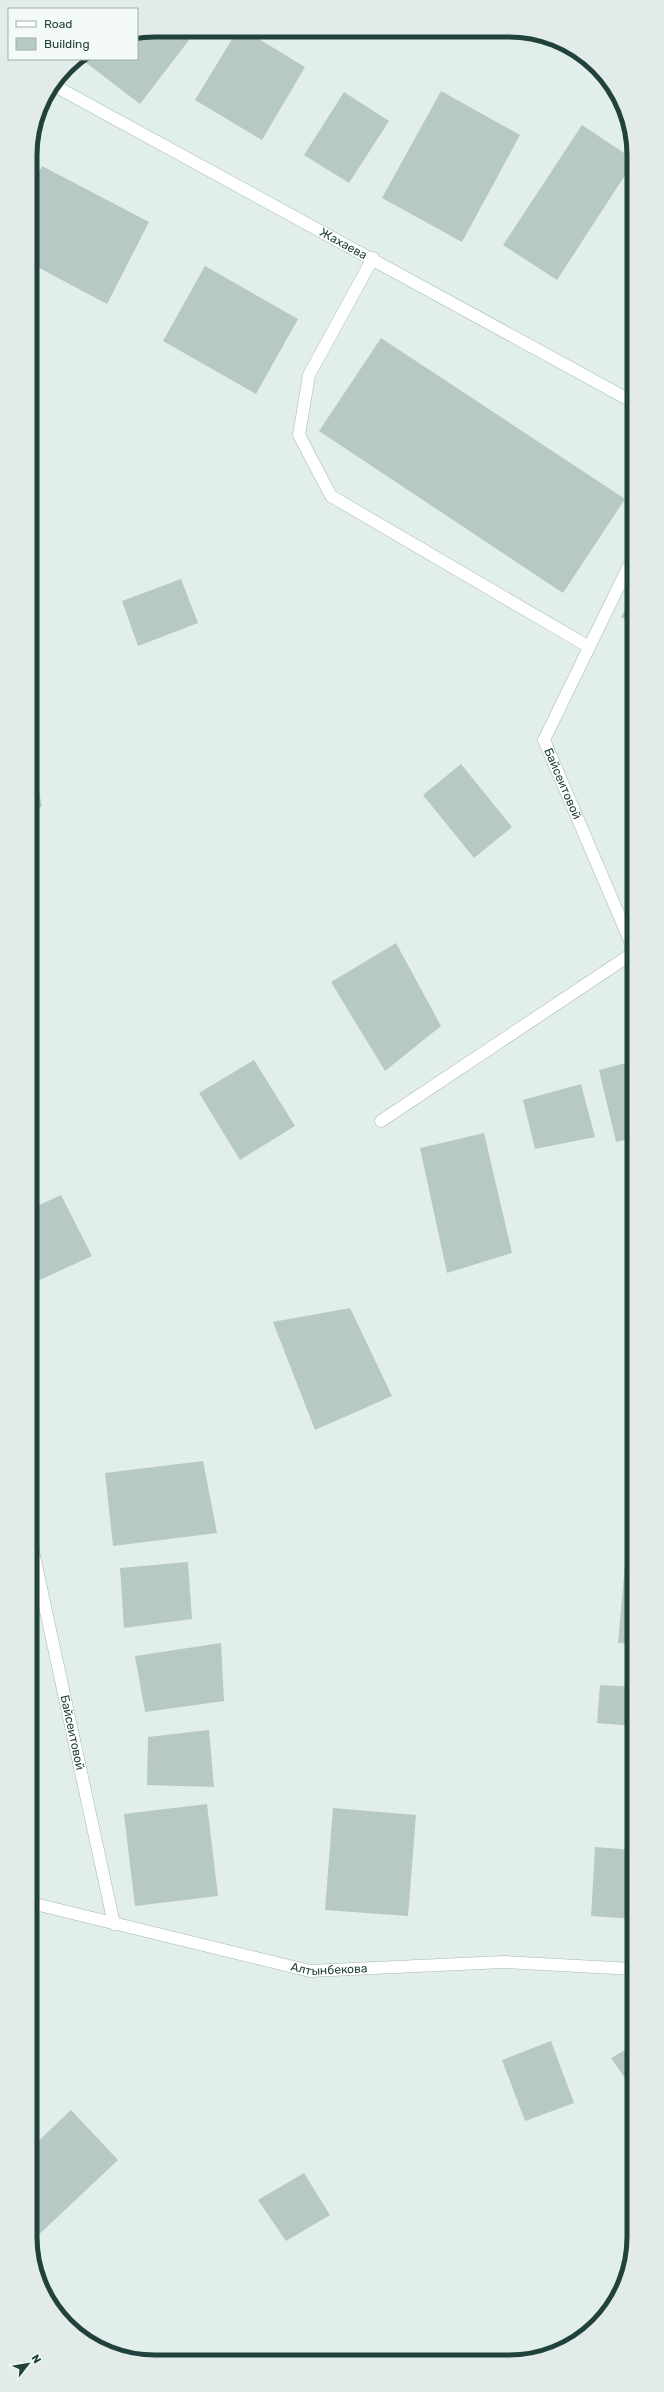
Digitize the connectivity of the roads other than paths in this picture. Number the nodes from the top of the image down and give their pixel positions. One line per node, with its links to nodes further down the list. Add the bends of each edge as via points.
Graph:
1 (58, 88): 2 (street, Жахаева)
2 (373, 258): 3 (street, Жахаева); 5 (street, via 309,375 299,435 331,496)
3 (627, 399)
4 (627, 569): 5 (street, Байсеитовой)
5 (589, 647): 6 (street, Байсеитовой, via 544,740)
6 (627, 934)
7 (627, 957): 8 (street)
8 (381, 1121)
9 (37, 1570): 11 (street, Байсеитовой)
10 (37, 1905): 11 (street, Алтынбекова)
11 (114, 1924): 12 (street, Алтынбекова, via 310,1971 503,1962)
12 (627, 1969)

